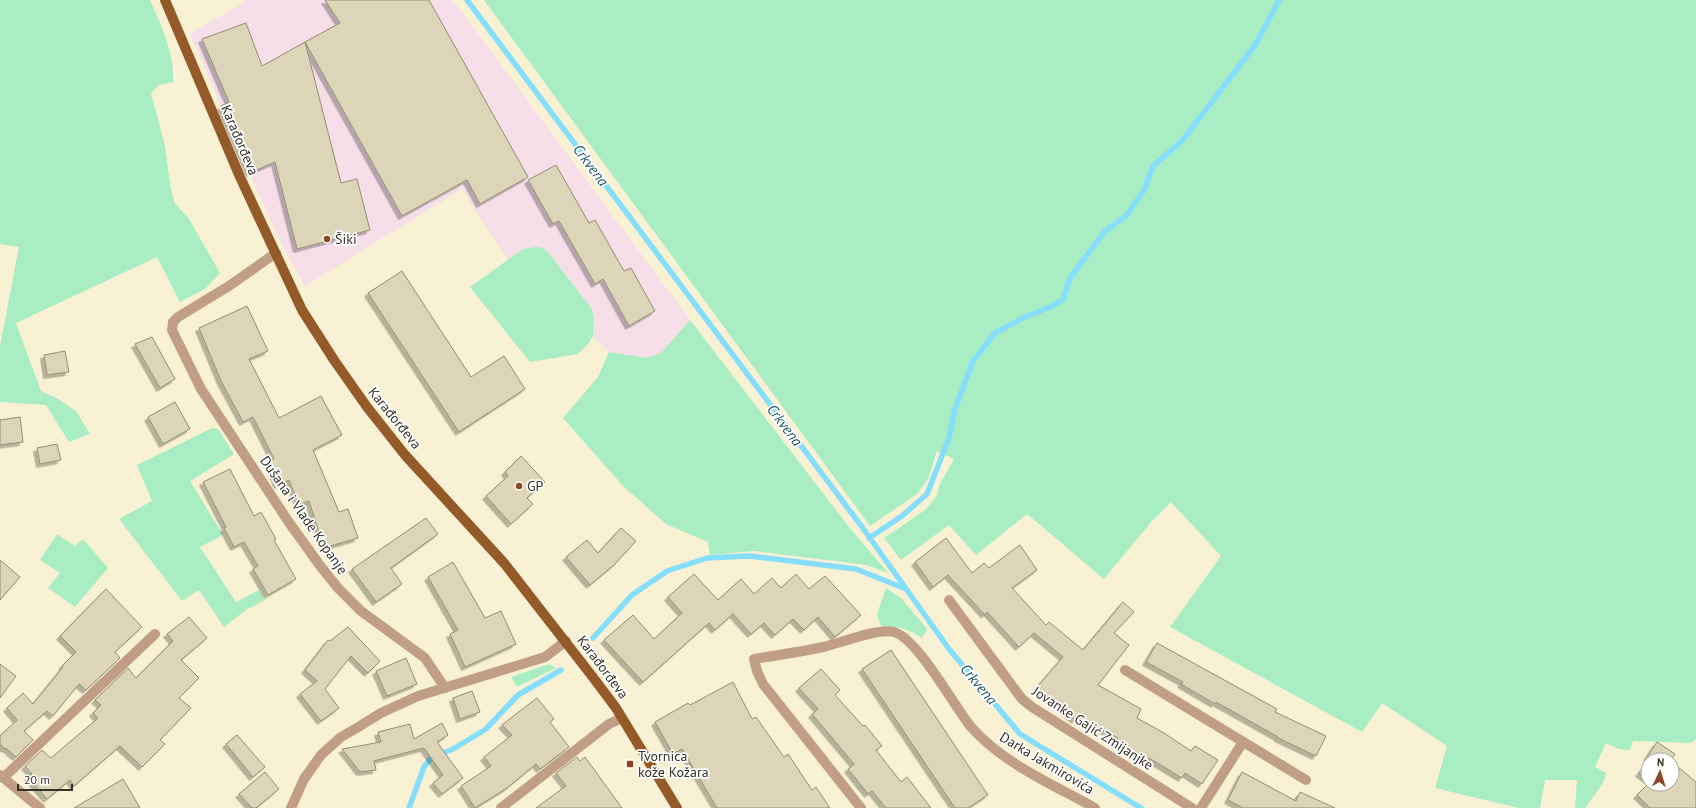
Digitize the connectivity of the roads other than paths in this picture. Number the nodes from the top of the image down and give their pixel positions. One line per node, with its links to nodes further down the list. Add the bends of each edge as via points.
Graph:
1 (165, 0): 2 (main road, Karađorđeva, via 240,177)
2 (276, 253): 5 (main road, Karađorđeva, via 302,310 367,407 406,455 504,563); 7 (street, Dušana i Vlade Kopanje, via 178,317 173,322 172,330 201,389 321,567 361,611 425,658)
3 (949, 600): 18 (street, Jovanke Gajić Zmijanjke, via 1022,699)
4 (155, 634): 10 (street)
5 (566, 641): 7 (street, via 545,657); 8 (main road, Karađorđeva)
6 (1125, 670): 9 (street)
7 (445, 688): 13 (street, via 418,696 381,713 341,737 315,762)
8 (622, 718): 14 (street, via 609,724); 15 (main road, Karađorđeva)
9 (1243, 742): 11 (street); 19 (street)
10 (2, 777): 12 (street)
11 (1306, 780)
12 (40, 808)
13 (291, 808)
14 (501, 808)
15 (677, 808)
16 (861, 808): 17 (street, Darka Jakmirovića, via 763,684 754,659 821,647 880,632 893,632 905,638 916,650 983,739 1024,769)
17 (1095, 808)
18 (1192, 808)
19 (1201, 808)

